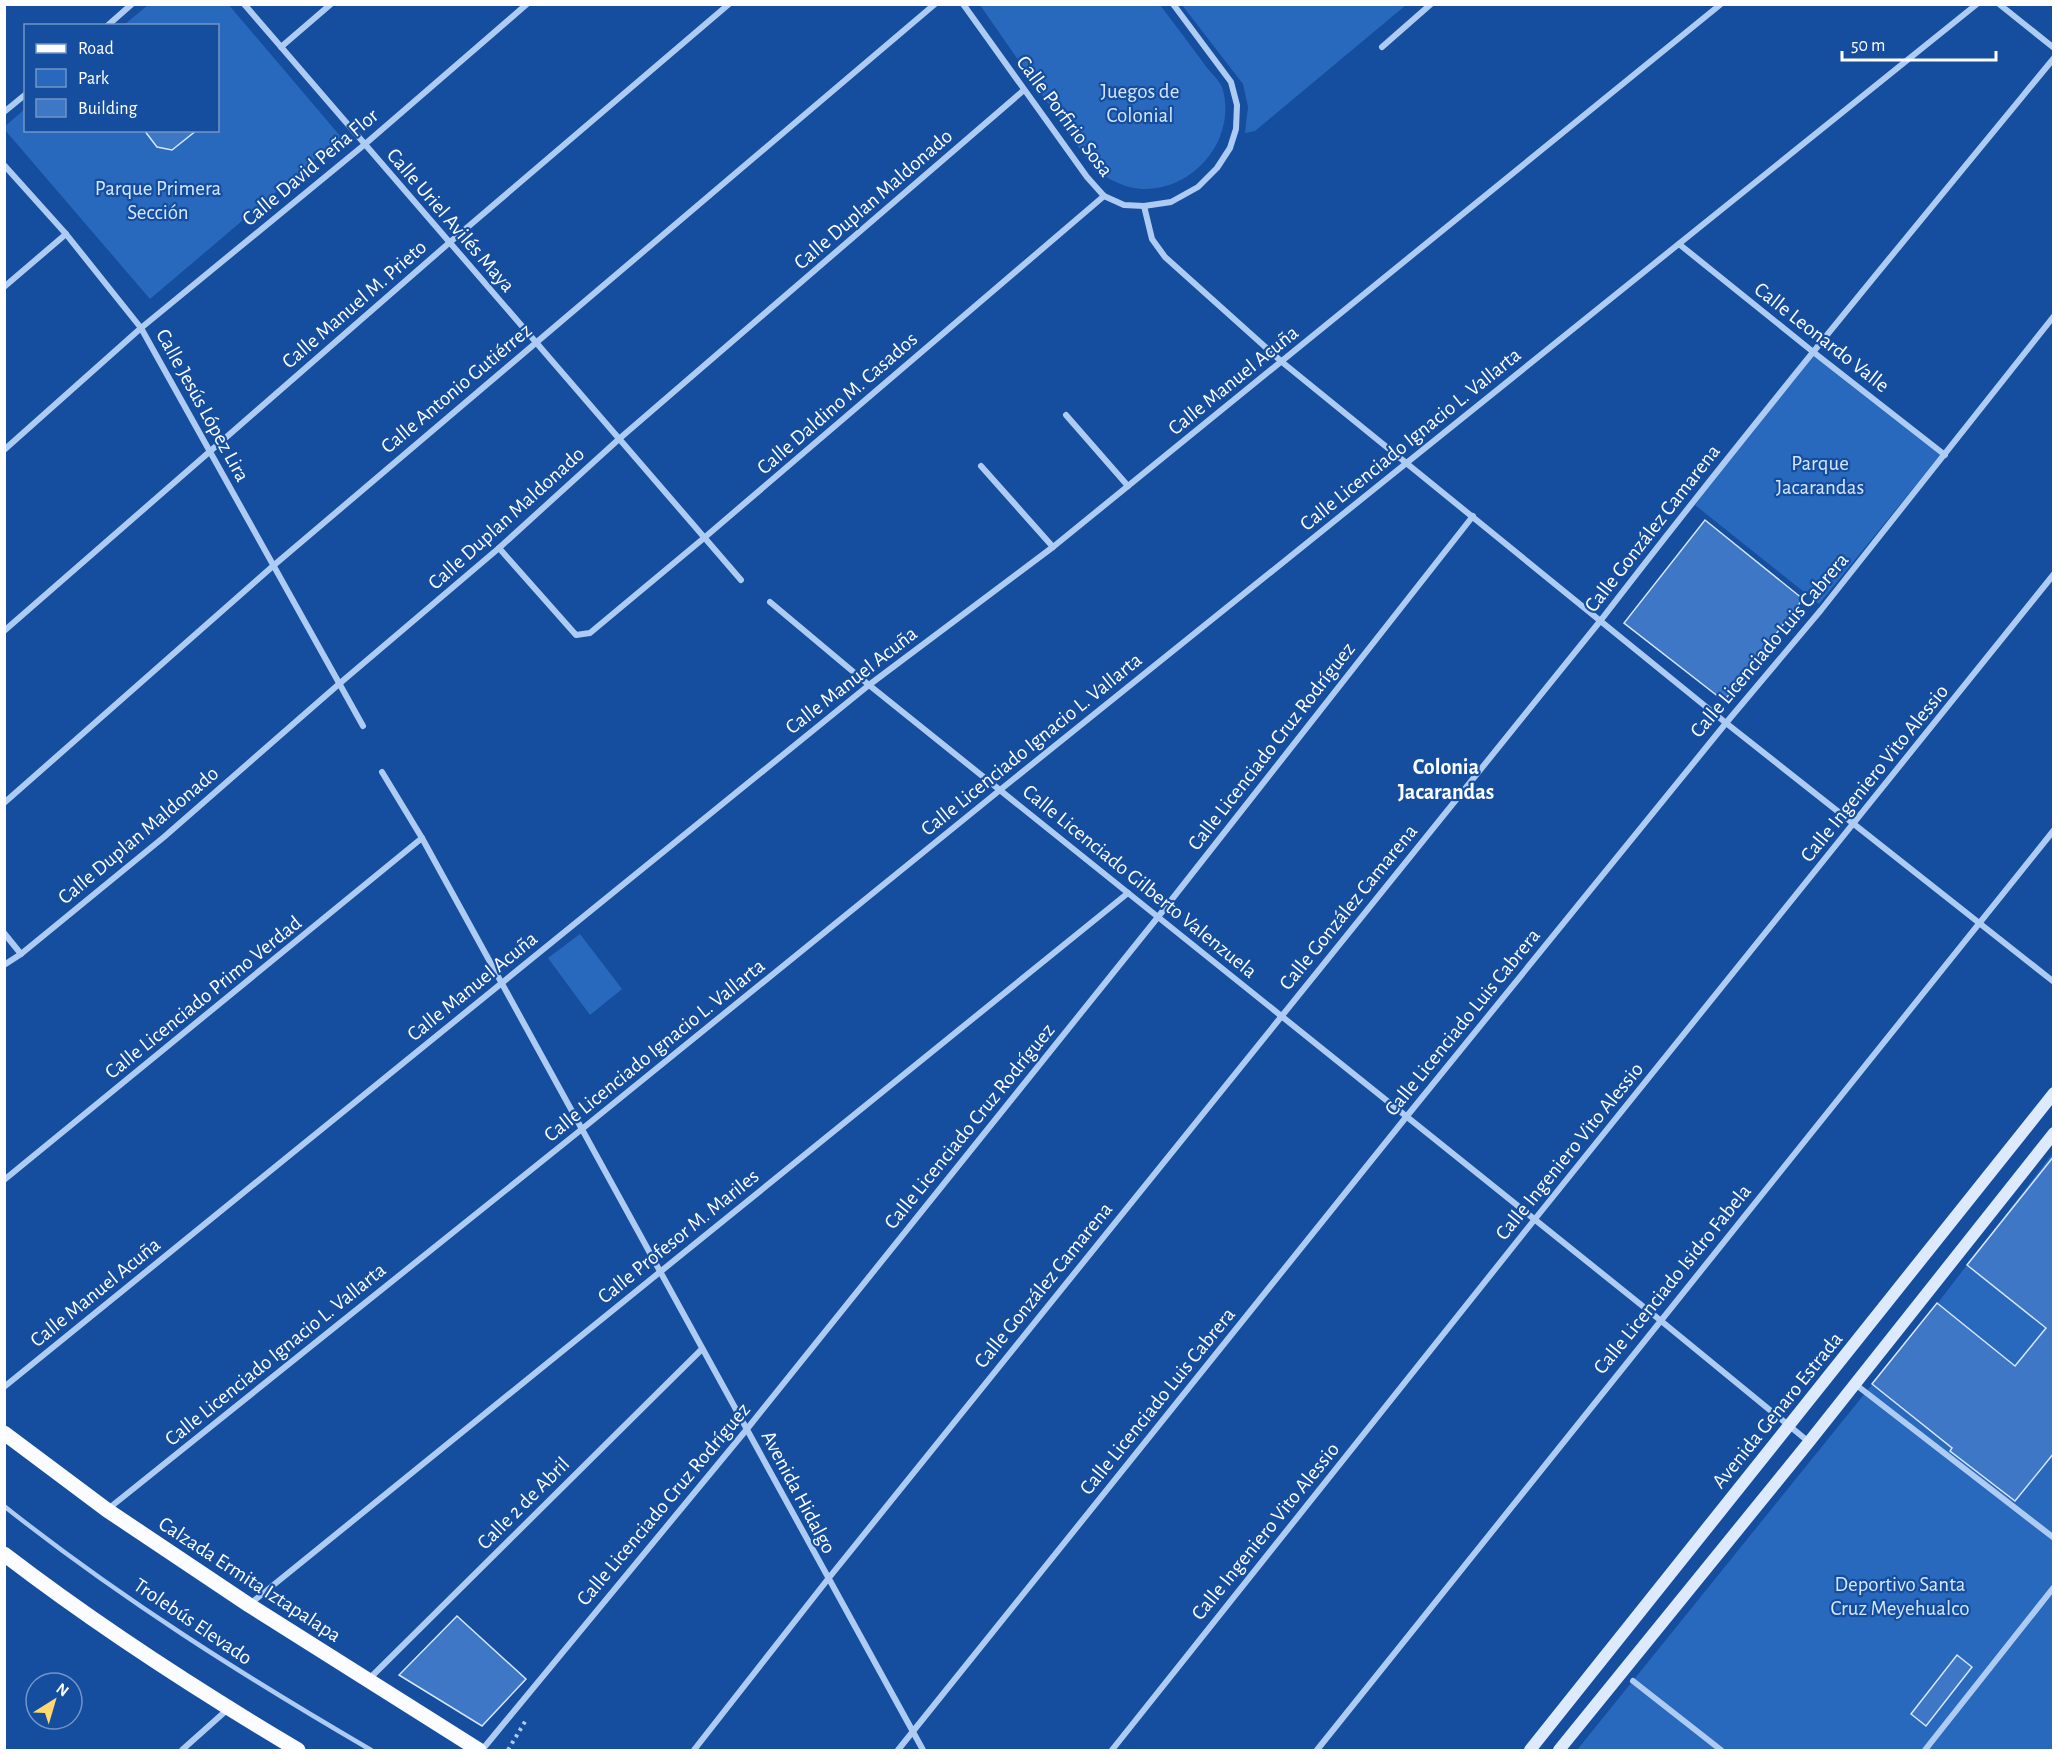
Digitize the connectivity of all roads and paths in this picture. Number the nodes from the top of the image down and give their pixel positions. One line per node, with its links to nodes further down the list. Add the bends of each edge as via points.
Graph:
1 (132, 4): 13 (street)
2 (244, 4): 15 (street, Calle Uriel Avilés Maya)
3 (331, 4): 15 (street)
4 (527, 4): 21 (street, Calle David Peña Flor)
5 (729, 4): 26 (street, Calle Manuel M. Prieto)
6 (935, 4): 31 (street, Calle Antonio Gutiérrez)
7 (963, 4): 18 (street, Calle Porfirio Sosa)
8 (1173, 4): 24 (street, Calle Porfirio Sosa, via 1231,82 1237,105 1236,129 1217,168 1198,187 1172,202)
9 (1431, 4): 14 (street)
10 (1721, 4): 33 (street, Calle Manuel Acuña)
11 (1977, 4): 27 (street, Calle Licenciado Ignacio L. Vallarta)
12 (1999, 4): 16 (street)
13 (109, 24)
14 (1382, 46)
15 (280, 47): 21 (street, Calle Uriel Avilés Maya)
16 (2054, 48)
17 (2054, 58): 32 (street, Calle González Camarena)
18 (1024, 90): 23 (street, Calle Porfirio Sosa); 35 (street, Calle Duplan Maldonado)
19 (24, 96): 20 (street)
20 (4, 112)
21 (364, 145): 26 (street, Calle Uriel Avilés Maya); 30 (street, Calle David Peña Flor)
22 (4, 165): 25 (street, Calle Jesús López Lira)
23 (1104, 196): 24 (street, Calle Porfirio Sosa, via 1124,205); 43 (street, Calle Daldino M. Casados)
24 (1144, 206): 33 (street, via 1152,239 1165,257)
25 (66, 234): 28 (street); 30 (street, Calle Jesús López Lira)
26 (449, 243): 31 (street, Calle Uriel Avilés Maya); 37 (street, Calle Manuel M. Prieto)
27 (1679, 244): 32 (street, Calle Leonardo Valle); 39 (street, Calle Licenciado Ignacio L. Vallarta)
28 (4, 287)
29 (2054, 316): 38 (street, Calle Licenciado Luis Cabrera)
30 (141, 328): 36 (street, Calle David Peña Flor); 37 (street, Calle Jesús López Lira)
31 (536, 343): 35 (street, Calle Uriel Avilés Maya); 46 (street, Calle Antonio Gutiérrez)
32 (1812, 351): 38 (street, Calle Leonardo Valle); 50 (street, Calle González Camarena)
33 (1282, 362): 39 (street); 41 (street, Calle Manuel Acuña)
34 (1066, 415): 41 (street)
35 (619, 439): 43 (street, Calle Uriel Avilés Maya); 45 (street, Calle Duplan Maldonado)
36 (4, 450)
37 (210, 452): 46 (street, Calle Jesús López Lira); 51 (street, Calle Manuel M. Prieto)
38 (1945, 454): 54 (street, Calle Licenciado Luis Cabrera)
39 (1407, 462): 42 (street); 57 (street, Calle Licenciado Ignacio L. Vallarta)
40 (981, 466): 44 (street)
41 (1128, 486): 44 (street, Calle Manuel Acuña)
42 (1473, 516): 50 (street); 63 (street, Calle Licenciado Cruz Rodríguez)
43 (704, 538): 45 (street, Calle Daldino M. Casados, via 590,633 576,635); 48 (street, Calle Uriel Avilés Maya)
44 (1053, 547): 53 (street, Calle Manuel Acuña)
45 (499, 548): 52 (street, Calle Duplan Maldonado)
46 (273, 566): 52 (street, Calle Jesús López Lira); 58 (street, Calle Antonio Gutiérrez)
47 (2054, 574): 59 (street, Calle Ingeniero Vito Alessio)
48 (741, 580)
49 (770, 602): 53 (street, Calle Licenciado Gilberto Valenzuela)
50 (1601, 620): 54 (street); 70 (street, Calle González Camarena)
51 (4, 631)
52 (339, 684): 55 (street, Calle Jesús López Lira); 66 (street, Calle Duplan Maldonado, via 164,837)
53 (869, 685): 57 (street, Calle Licenciado Gilberto Valenzuela); 69 (street, Calle Manuel Acuña)
54 (1726, 723): 59 (street); 72 (street, Calle Licenciado Luis Cabrera)
55 (363, 726)
56 (382, 772): 61 (street, Avenida Hidalgo)
57 (1000, 790): 62 (street, Calle Licenciado Gilberto Valenzuela); 73 (street, Calle Licenciado Ignacio L. Vallarta)
58 (4, 803)
59 (1854, 824): 64 (street); 76 (street, Calle Ingeniero Vito Alessio)
60 (2054, 830): 64 (street, Calle Licenciado Isidro Fabela)
61 (422, 838): 69 (street, Avenida Hidalgo); 75 (street, Calle Licenciado Primo Verdad)
62 (1128, 893): 63 (street, Calle Licenciado Gilberto Valenzuela); 77 (street, Calle Profesor M. Mariles)
63 (1158, 917): 70 (street, Calle Licenciado Gilberto Valenzuela); 83 (street, Calle Licenciado Cruz Rodríguez)
64 (1979, 923): 68 (street); 78 (street, Calle Licenciado Isidro Fabela)
65 (4, 933): 66 (street)
66 (21, 954): 67 (street, Calle Duplan Maldonado)
67 (4, 965)
68 (2054, 982)
69 (502, 983): 73 (street, Avenida Hidalgo); 81 (street, Calle Manuel Acuña)
70 (1282, 1015): 72 (street, Calle Licenciado Gilberto Valenzuela); 90 (street, Calle González Camarena)
71 (2054, 1093): 82 (street, Avenida Genaro Estrada)
72 (1407, 1116): 76 (street, Calle Licenciado Gilberto Valenzuela); 97 (street, Calle Licenciado Luis Cabrera)
73 (582, 1129): 77 (street, Avenida Hidalgo); 87 (street, Calle Licenciado Ignacio L. Vallarta)
74 (2054, 1133): 80 (street)
75 (4, 1180)
76 (1535, 1219): 78 (street, Calle Licenciado Gilberto Valenzuela); 106 (street, Calle Ingeniero Vito Alessio)
77 (660, 1271): 79 (street, Avenida Hidalgo); 92 (street, Calle Profesor M. Mariles)
78 (1660, 1320): 82 (street, Calle Licenciado Gilberto Valenzuela); 107 (street, Calle Licenciado Isidro Fabela)
79 (702, 1349): 83 (street, Avenida Hidalgo); 93 (street, Calle 2 de Abril)
80 (1856, 1384): 85 (street); 88 (street)
81 (4, 1387)
82 (1789, 1425): 85 (street, Calle Licenciado Gilberto Valenzuela); 108 (street, Avenida Genaro Estrada)
83 (747, 1429): 90 (street, Avenida Hidalgo); 101 (street, Calle Licenciado Cruz Rodríguez)
84 (4, 1433): 87 (main road, Calzada Ermita Iztapalapa)
85 (1809, 1442): 109 (street)
86 (4, 1506): 100 (lane, Trolebús Elevado, via 175,1631)
87 (106, 1510): 92 (main road, Calzada Ermita Iztapalapa)
88 (2054, 1538)
89 (4, 1554): 95 (main road, via 158,1665)
90 (828, 1580): 97 (street, Avenida Hidalgo); 103 (street, Calle González Camarena)
91 (2054, 1587): 111 (street)
92 (249, 1605): 93 (main road, Calzada Ermita Iztapalapa)
93 (367, 1681): 101 (main road, Calzada Ermita Iztapalapa)
94 (1633, 1681): 110 (street)
95 (229, 1709): 98 (street); 99 (main road)
96 (528, 1716): 102 (path)
97 (912, 1731): 104 (street, Calle Licenciado Luis Cabrera); 105 (street, Avenida Hidalgo)
98 (182, 1750)
99 (298, 1750)
100 (371, 1750)
101 (480, 1750)
102 (508, 1750)
103 (694, 1750)
104 (898, 1750)
105 (923, 1750)
106 (1112, 1750)
107 (1317, 1750)
108 (1530, 1750)
109 (1559, 1750)
110 (1721, 1750)
111 (1925, 1750)

